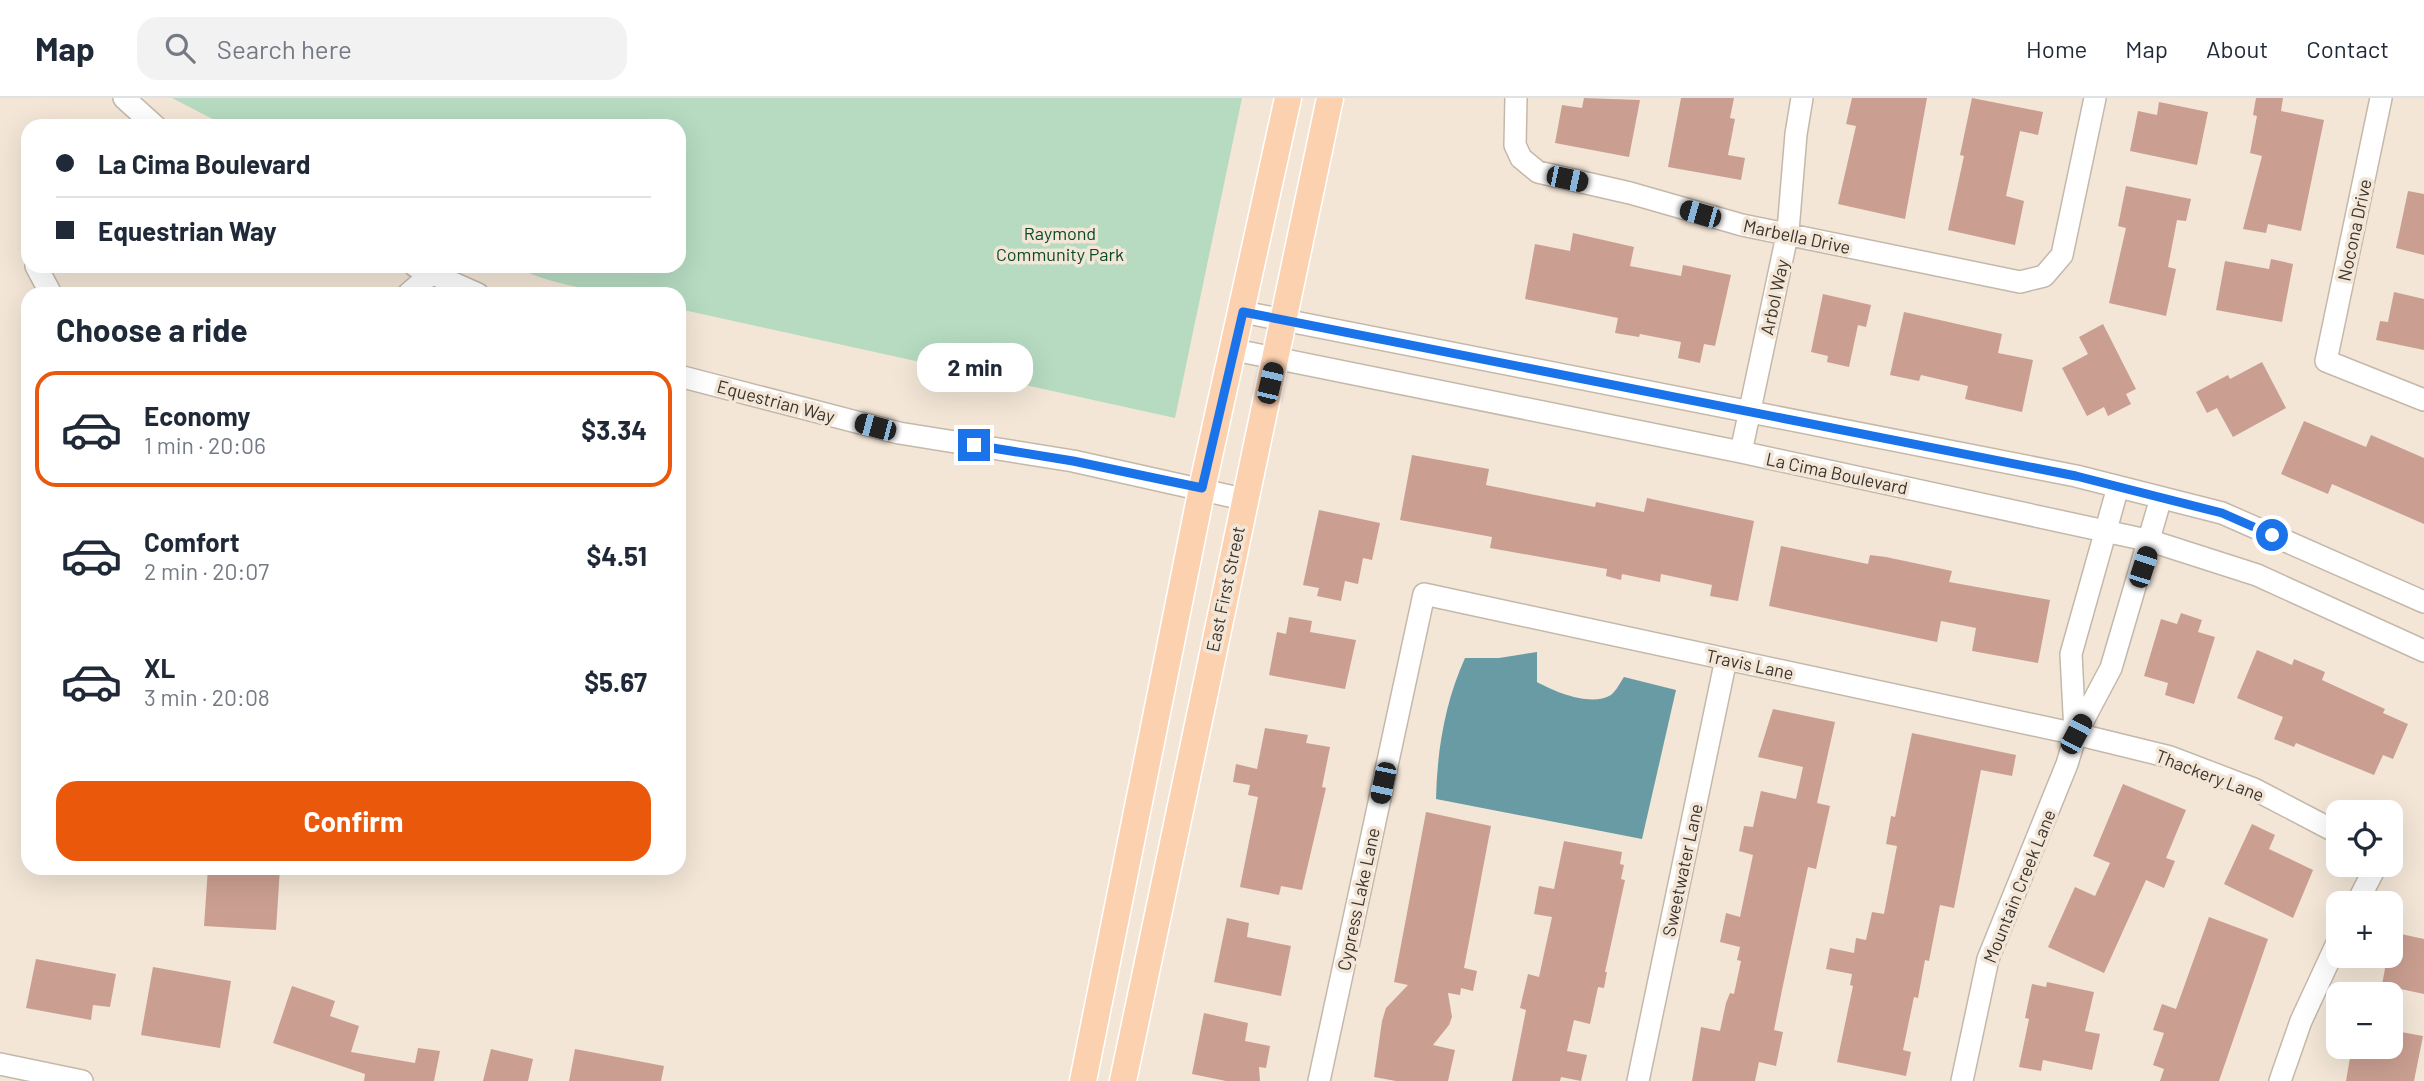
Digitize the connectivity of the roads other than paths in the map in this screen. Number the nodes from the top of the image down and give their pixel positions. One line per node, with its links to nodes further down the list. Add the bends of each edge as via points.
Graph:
1 (124, 98): 8 (street)
2 (1288, 98): 12 (main road)
3 (1330, 98): 13 (main road, East First Street)
4 (1516, 98): 9 (street, Marbella Drive, via 1513,138 1517,152 1531,168)
5 (1802, 98): 9 (street, Arbol Way)
6 (2095, 98): 9 (street, Marbella Drive, via 2064,248 2049,272 2032,281)
7 (2381, 98): 17 (street, Nocona Drive, via 2326,361)
8 (147, 119)
9 (1788, 234): 18 (street, Arbol Way)
10 (430, 273): 11 (street)
11 (462, 287)
12 (1243, 312): 13 (street); 14 (main road)
13 (1284, 319): 15 (main road, East First Street); 18 (street)
14 (1234, 350): 15 (street, La Cima Boulevard); 21 (main road)
15 (1275, 360): 19 (street, La Cima Boulevard); 23 (main road, East First Street)
16 (686, 378): 21 (street, Equestrian Way, via 899,433 1073,461)
17 (2424, 400)
18 (1749, 414): 19 (street, Arbol Way); 20 (street)
19 (1741, 452): 24 (street, La Cima Boulevard)
20 (2118, 486): 22 (street); 24 (street, Mountain Creek Lane)
21 (1202, 488): 23 (street, Equestrian Way); 35 (main road)
22 (2161, 498): 25 (street, Mountain Creek Lane); 27 (street, via 2222,513)
23 (1243, 499): 36 (main road, East First Street)
24 (2106, 532): 25 (street, La Cima Boulevard); 30 (street, Mountain Creek Lane, via 2071,654)
25 (2151, 541): 28 (street, La Cima Boulevard, via 2257,575); 30 (street, Mountain Creek Lane, via 2111,668)
26 (1424, 594): 29 (street, Travis Lane); 37 (street, Cypress Lake Lane)
27 (2424, 602)
28 (2424, 651)
29 (1727, 659): 30 (street, Travis Lane); 38 (street, Sweetwater Lane)
30 (2076, 734): 31 (street, Thackery Lane, via 2194,766 2254,789); 39 (street, Mountain Creek Lane, via 1988,959)
31 (2326, 827)
32 (2326, 967): 40 (street)
33 (0, 1065): 34 (street)
34 (82, 1081)
35 (1083, 1081)
36 (1123, 1081)
37 (1319, 1081)
38 (1638, 1081)
39 (1962, 1081)
40 (2280, 1081)

